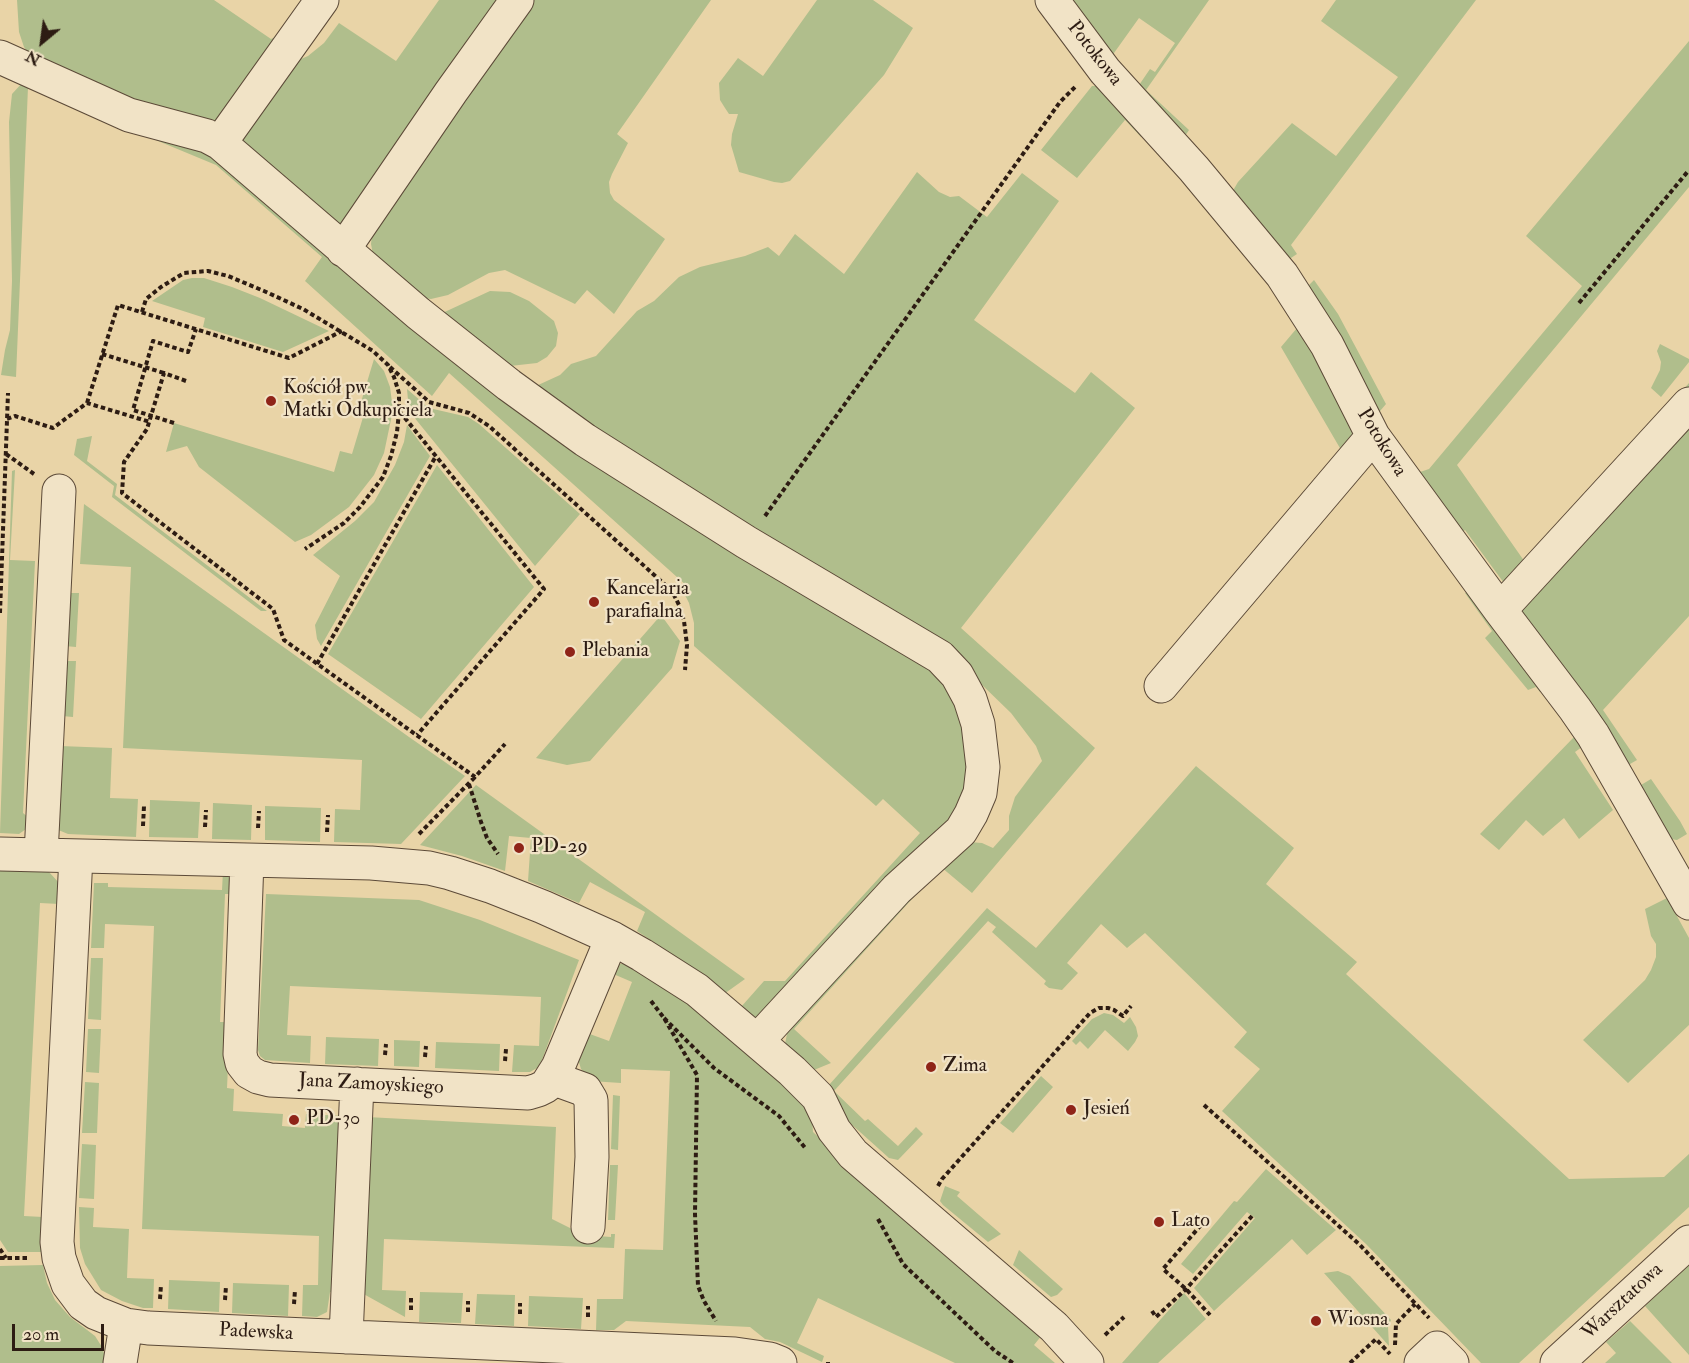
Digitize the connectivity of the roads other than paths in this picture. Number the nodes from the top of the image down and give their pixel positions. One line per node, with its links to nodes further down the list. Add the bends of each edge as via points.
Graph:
1 (322, 0): 5 (street)
2 (517, 0): 6 (street)
3 (1052, 0): 8 (street, Potokowa, via 1099,64 1282,275 1327,345)
4 (0, 57): 5 (street, via 129,115)
5 (220, 143): 6 (street)
6 (343, 250): 18 (street, via 585,440 746,542 940,657 957,675 970,699 978,724 983,767 980,793 960,831 897,889)
7 (1689, 404): 10 (street)
8 (1373, 436): 10 (street, Potokowa); 11 (street)
9 (59, 491): 13 (street)
10 (1500, 610): 16 (street, Potokowa, via 1593,735)
11 (1161, 686)
12 (0, 854): 13 (street)
13 (42, 855): 14 (street)
14 (76, 856): 15 (street); 23 (street, Padewska, via 57,1227 59,1258 68,1284 83,1304)
15 (247, 860): 17 (street, via 429,868 490,886); 20 (street, Jana Zamoyskiego, via 242,1063 258,1077 270,1080)
16 (1689, 903)
17 (612, 938): 18 (street, via 697,990); 19 (street)
18 (757, 1041): 27 (street, via 818,1096 840,1139 853,1154 1054,1327)
19 (552, 1078): 20 (street, Jana Zamoyskiego, via 546,1086 528,1093); 21 (street, via 585,1090 591,1100)
20 (357, 1084): 24 (street)
21 (588, 1227)
22 (1689, 1242): 30 (street, Warsztatowa)
23 (126, 1325): 24 (street, Padewska); 25 (street)
24 (346, 1337): 26 (street, Padewska, via 735,1354)
25 (120, 1363)
26 (780, 1363)
27 (1087, 1363)
28 (1421, 1363): 29 (street, via 1437,1348)
29 (1452, 1363)
30 (1557, 1363)

